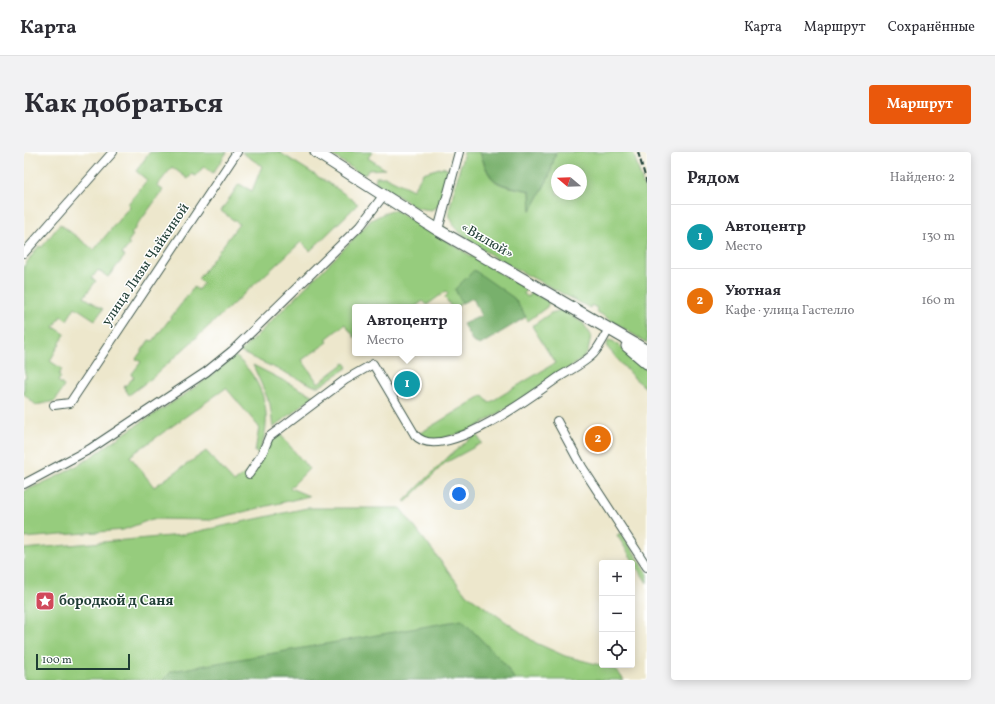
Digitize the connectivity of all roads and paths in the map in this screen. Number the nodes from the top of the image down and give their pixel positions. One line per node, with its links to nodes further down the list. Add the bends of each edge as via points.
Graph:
1 (113, 152): 7 (street)
2 (237, 152): 11 (street, улица Лизы Чайкиной, via 70,403)
3 (316, 152): 5 (highway, «Вилюй»)
4 (459, 152): 6 (street)
5 (384, 196): 6 (highway, «Вилюй»); 14 (street, via 361,225 232,351 206,372 90,450)
6 (438, 230): 8 (highway, «Вилюй»)
7 (24, 253)
8 (609, 329): 9 (highway, «Вилюй»); 10 (highway); 13 (street, via 594,353 545,387 475,431 434,443 415,435 373,364 345,380 269,437)
9 (647, 351)
10 (647, 363)
11 (54, 405)
12 (557, 422): 15 (street, via 582,467)
13 (249, 474)
14 (24, 484)
15 (647, 567)

